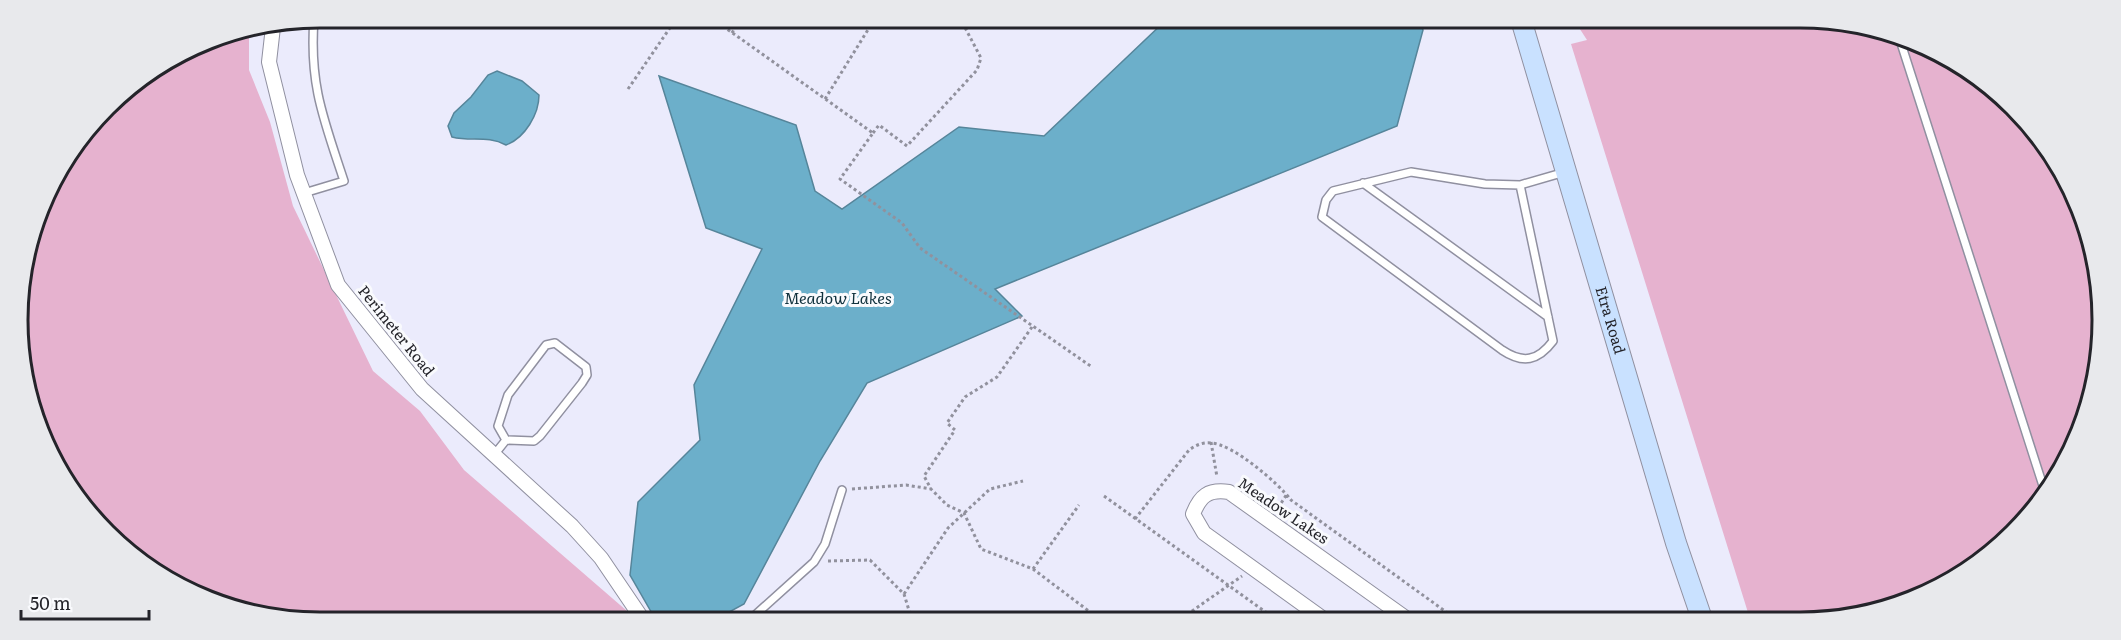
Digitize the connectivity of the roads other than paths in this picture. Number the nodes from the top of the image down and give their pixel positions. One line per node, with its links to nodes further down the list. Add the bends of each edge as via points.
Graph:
1 (313, 28): 8 (lane, via 314,87 344,181)
2 (1524, 28): 5 (main road, Etra Road)
3 (273, 32): 8 (street, Perimeter Road, via 270,62)
4 (1902, 47): 12 (lane)
5 (1567, 171): 7 (lane); 18 (main road, Etra Road)
6 (1363, 183): 7 (lane, via 1411,172 1485,184); 9 (lane); 9 (lane, via 1333,191 1322,217 1514,358 1544,354 1553,340)
7 (1520, 185): 9 (lane)
8 (304, 193): 11 (street, Perimeter Road, via 338,285 422,389)
9 (1548, 318)
10 (506, 440): 10 (lane, via 498,426 508,395 546,345 555,343 586,367 587,375 534,441); 11 (lane)
11 (494, 455): 14 (street, Perimeter Road, via 572,526)
12 (2042, 483)
13 (842, 490): 15 (lane, via 825,544 814,562)
14 (638, 612)
15 (759, 612)
16 (1314, 612): 17 (street, Meadow Lakes, via 1204,533 1193,514 1199,498 1220,490 1248,503)
17 (1397, 612)
18 (1700, 612)

